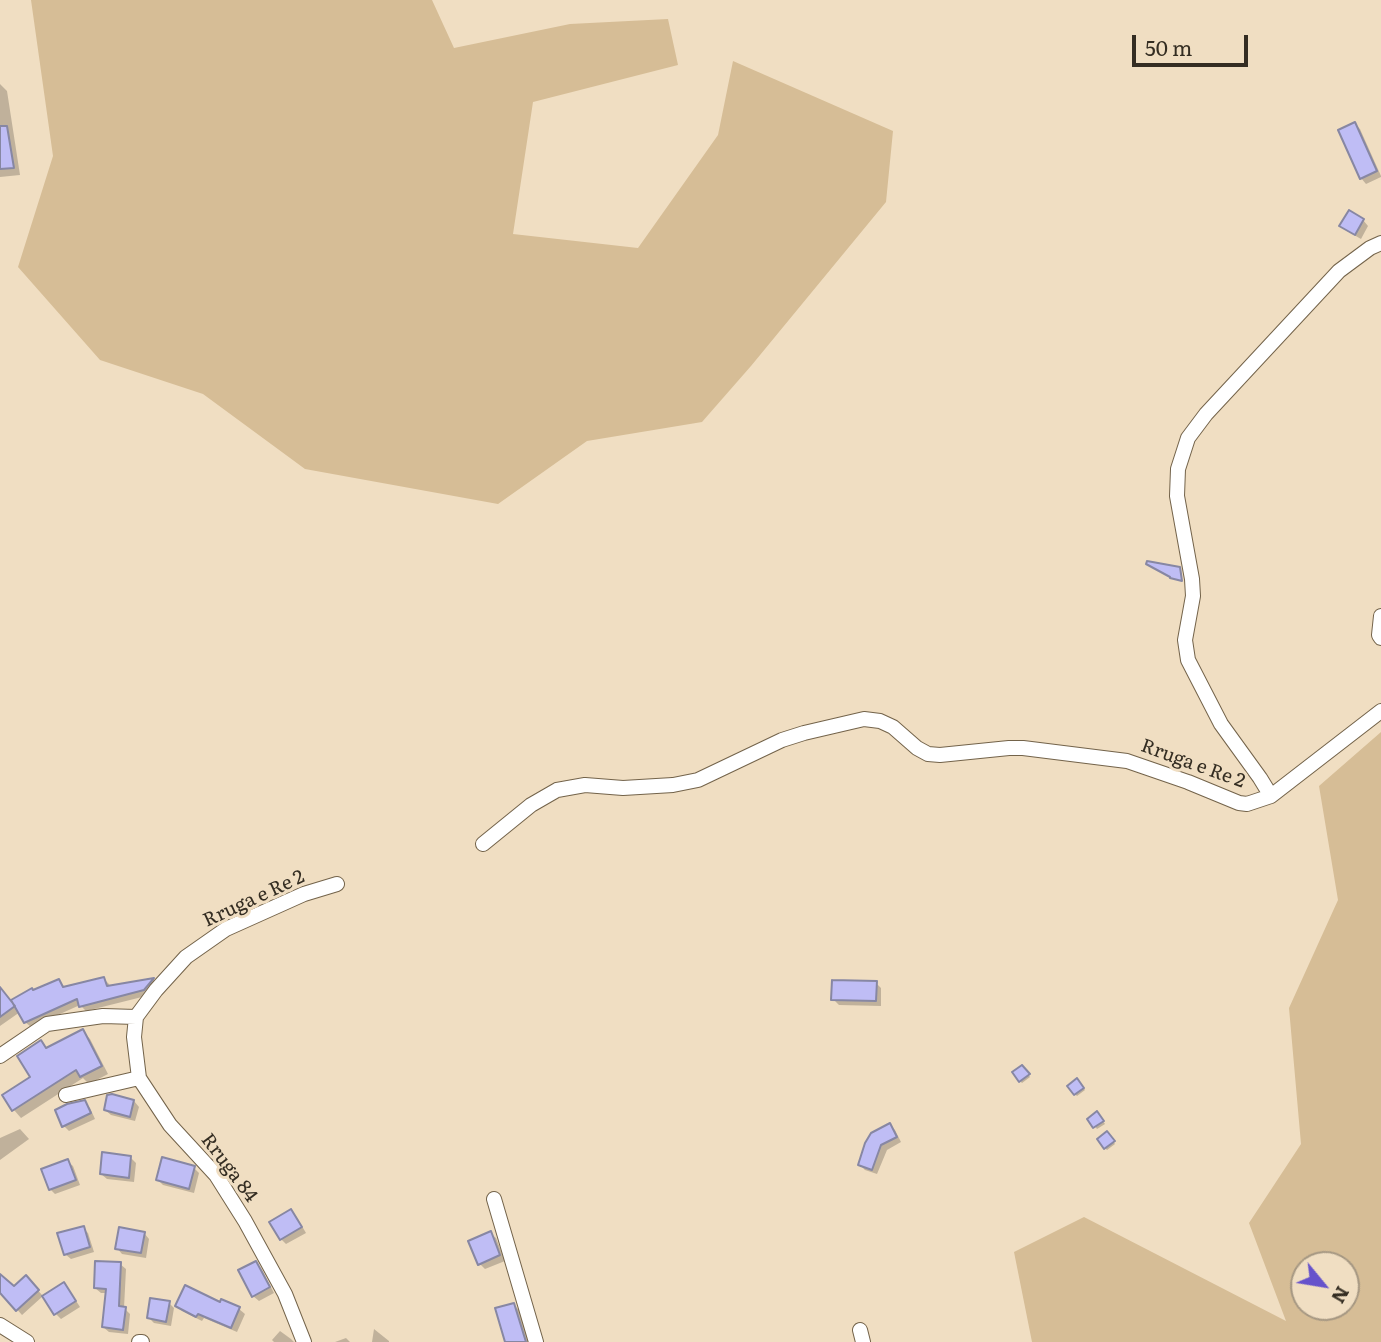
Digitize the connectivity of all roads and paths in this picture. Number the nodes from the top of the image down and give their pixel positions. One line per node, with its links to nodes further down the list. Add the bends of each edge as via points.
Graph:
1 (1381, 243): 5 (street, Rruga e Re 2, via 1339,271 1206,414 1188,439 1178,469 1177,496 1193,596 1185,640 1188,660 1221,724)
2 (1381, 616): 3 (street)
3 (1381, 638)
4 (1381, 711): 5 (street)
5 (1271, 796): 6 (street, Rruga e Re 2, via 1239,803 1127,761 1037,749 928,754 893,727 864,719 782,740 698,780 557,790)
6 (483, 844)
7 (337, 884): 8 (street, Rruga e Re 2, via 226,929 186,957)
8 (136, 1017): 9 (street, via 103,1016 47,1024); 10 (street, Rruga 84)
9 (0, 1056)
10 (139, 1078): 11 (street); 15 (street, Rruga 84, via 170,1125 216,1175 245,1221 285,1294)
11 (65, 1095)
12 (494, 1199): 16 (street)
13 (0, 1325): 14 (street)
14 (27, 1342)
15 (304, 1342)
16 (536, 1342)

